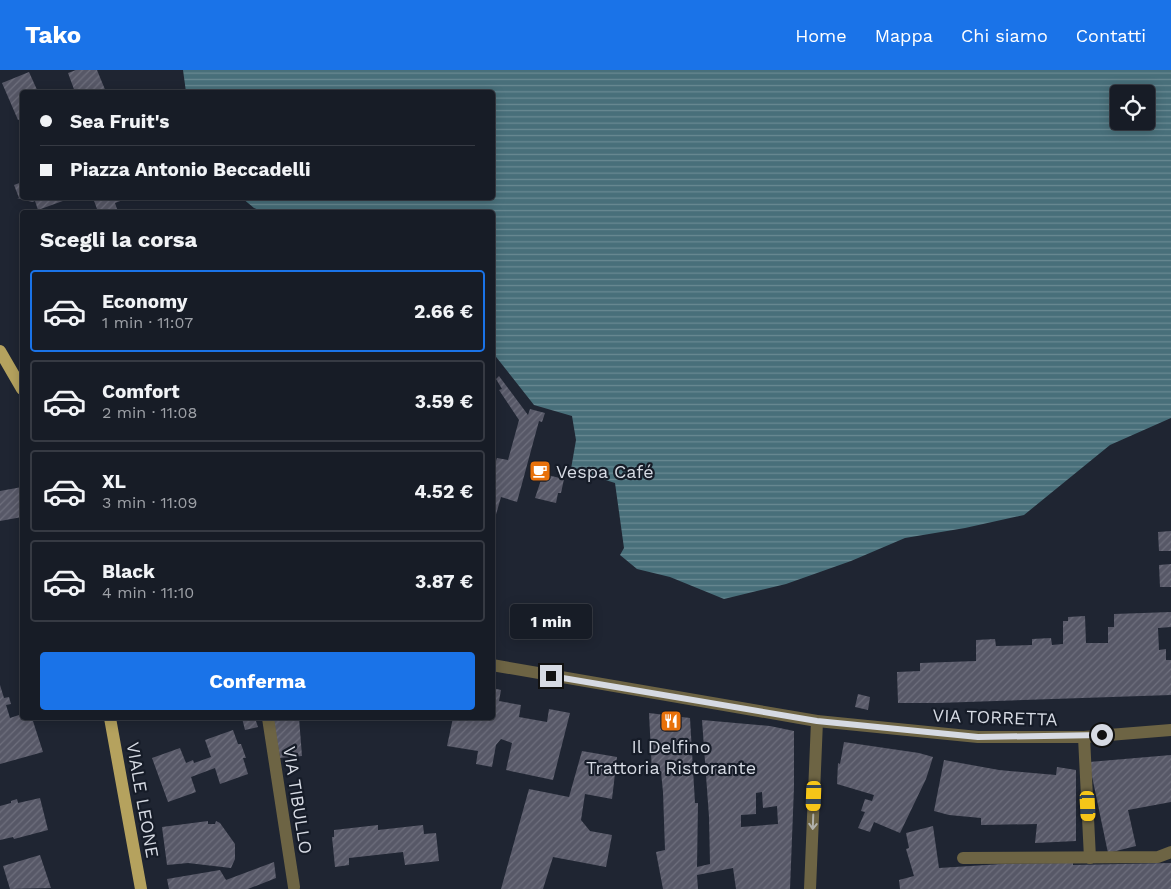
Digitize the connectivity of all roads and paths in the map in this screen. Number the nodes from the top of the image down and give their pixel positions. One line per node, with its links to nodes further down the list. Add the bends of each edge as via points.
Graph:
1 (0, 351): 2 (main road)
2 (20, 386)
3 (495, 666): 6 (street, VIA TORRETTA)
4 (110, 720): 13 (main road, VIALE LEONE)
5 (268, 720): 12 (street, VIA TIBULLO)
6 (817, 721): 8 (street, VIA TORRETTA, via 978,737); 14 (street, one-way to 14)
7 (1171, 730): 8 (street, VIA TORRETTA)
8 (1084, 737): 11 (street)
9 (1171, 852): 11 (street, via 1158,857)
10 (962, 858): 11 (street)
11 (1090, 858)
12 (294, 887)
13 (141, 889)
14 (810, 889)

